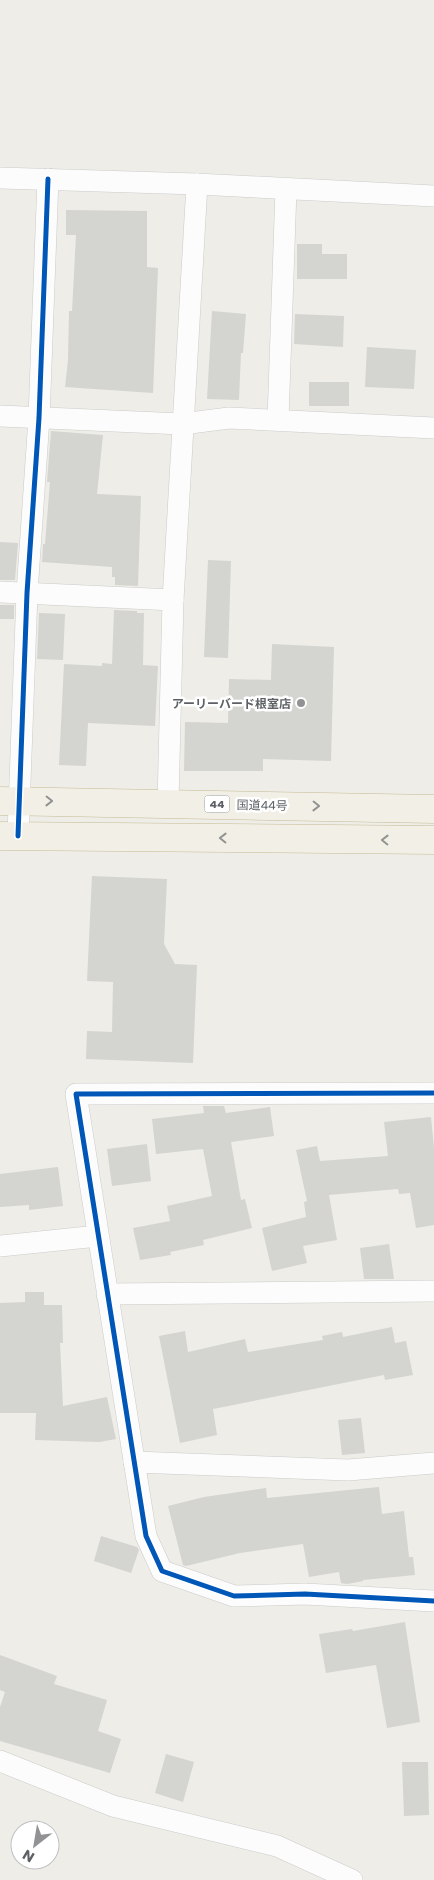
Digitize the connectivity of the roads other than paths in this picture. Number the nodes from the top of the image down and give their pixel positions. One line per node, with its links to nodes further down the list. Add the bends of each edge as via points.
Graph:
1 (0, 178): 2 (street)
2 (48, 179): 3 (street); 7 (street)
3 (197, 184): 4 (street); 9 (street)
4 (286, 189): 5 (street); 8 (street)
5 (434, 196)
6 (0, 416): 7 (street)
7 (38, 418): 9 (street); 12 (street)
8 (278, 420): 9 (street, via 229,418); 10 (street)
9 (182, 424): 13 (street)
10 (434, 428)
11 (0, 592): 12 (street)
12 (27, 594): 13 (street); 14 (street)
13 (174, 600): 15 (street)
14 (10, 801): 15 (highway, 国道44号 / 44, one-way to 15); 17 (street)
15 (168, 803): 16 (highway, 国道44号 / 44, one-way to 16)
16 (434, 809)
17 (9, 836): 18 (highway, one-way to 17)
18 (434, 840)
19 (434, 1093): 20 (street, via 76,1094)
20 (98, 1236): 21 (street); 23 (street)
21 (0, 1246)
22 (434, 1291): 23 (street)
23 (108, 1294): 24 (street)
24 (134, 1462): 25 (street, via 348,1470); 26 (street, via 146,1536 162,1571 234,1596 305,1594)
25 (434, 1463)
26 (434, 1601)
27 (0, 1761): 28 (street, via 113,1806 277,1846)
28 (352, 1880)

